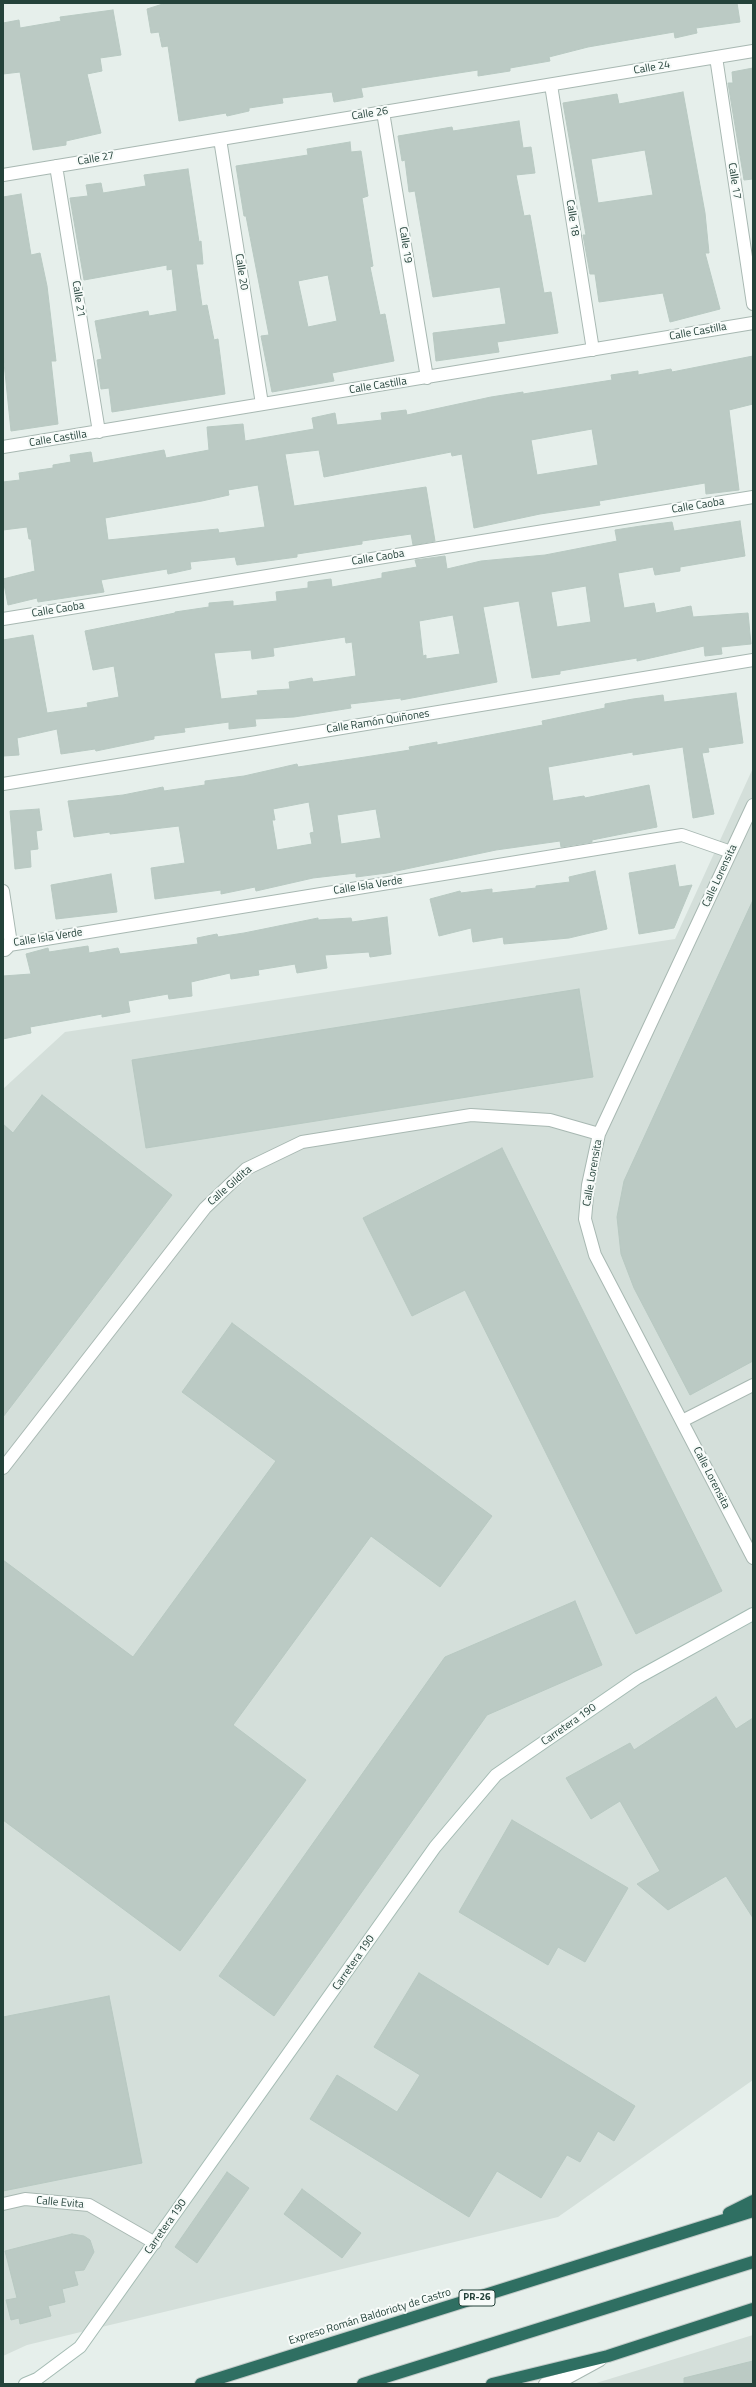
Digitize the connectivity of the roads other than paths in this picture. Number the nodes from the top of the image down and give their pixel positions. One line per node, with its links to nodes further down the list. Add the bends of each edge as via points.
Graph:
1 (753, 51): 2 (street, Calle 24)
2 (716, 57): 3 (street, Calle 24); 9 (street, Calle 17)
3 (552, 85): 4 (street, Calle 26); 11 (street, Calle 18)
4 (383, 112): 5 (street, Calle 26); 12 (street, Calle 19)
5 (220, 140): 6 (street, Calle 26); 13 (street, Calle 20)
6 (190, 145): 7 (street, Calle 27)
7 (56, 166): 8 (street, Calle 27); 14 (street, Calle 21)
8 (3, 175)
9 (753, 304)
10 (753, 323): 11 (street, Calle Castilla)
11 (593, 350): 12 (street, Calle Castilla)
12 (427, 378): 13 (street, Calle Castilla)
13 (262, 404): 14 (street, Calle Castilla)
14 (99, 432): 15 (street, Calle Castilla)
15 (3, 447)
16 (753, 497): 17 (street, Calle Caoba)
17 (3, 619)
18 (753, 660): 19 (street, Calle Ramón Quiñones)
19 (3, 784)
20 (753, 805): 21 (street, Calle Lorensita)
21 (732, 852): 23 (street, Calle Isla Verde, via 682,835); 24 (street, Calle Lorensita)
22 (3, 891): 23 (street)
23 (6, 948)
24 (600, 1134): 26 (street, Calle Lorensita, via 588,1185 585,1219 595,1255); 27 (street, Calle Gildita, via 550,1120 471,1115 302,1142 246,1170 205,1208)
25 (753, 1385): 26 (street)
26 (682, 1421): 28 (street, Calle Lorensita)
27 (3, 1468)
28 (753, 1558)
29 (753, 1614): 34 (street, Carretera 190, via 637,1678 496,1775 435,1847)
30 (753, 2201): 33 (highway)
31 (3, 2204): 34 (street, Calle Evita, via 25,2200 89,2205)
32 (753, 2211): 33 (highway, Expreso Román Baldorioty de Castro / PR-26)
33 (697, 2229): 39 (highway, Expreso Román Baldorioty de Castro / PR-26)
34 (155, 2243): 38 (street, Carretera 190, via 80,2347 37,2379)
35 (753, 2262): 40 (highway)
36 (753, 2309): 37 (highway)
37 (608, 2356): 41 (highway); 42 (street, via 567,2378)
38 (25, 2384)
39 (201, 2384)
40 (363, 2384)
41 (492, 2384)
42 (545, 2384)

